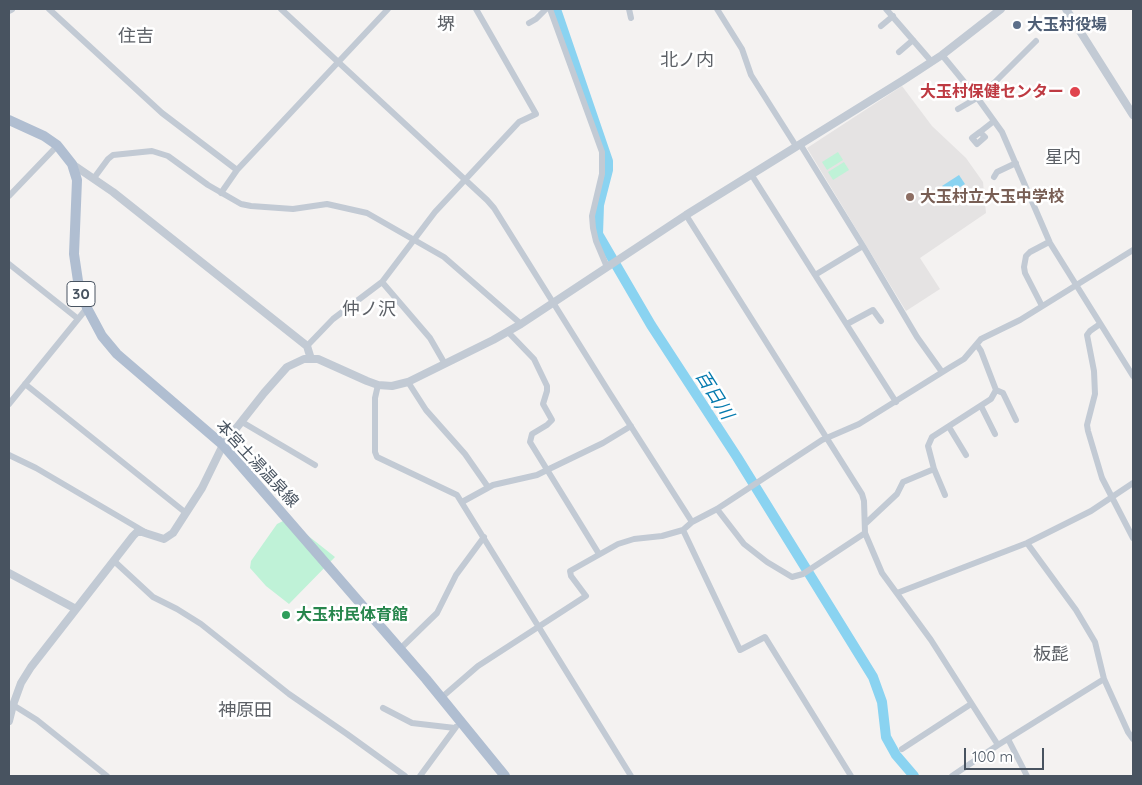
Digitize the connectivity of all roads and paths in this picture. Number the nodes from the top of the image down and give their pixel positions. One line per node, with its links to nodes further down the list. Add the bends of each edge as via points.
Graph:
1 (49, 9): 32 (street, via 162,113)
2 (281, 9): 21 (street)
3 (388, 9): 21 (street)
4 (476, 9): 36 (street, via 536,114 520,122)
5 (546, 9): 14 (street)
6 (550, 9): 45 (street, via 602,152 602,174 592,216 596,241)
7 (629, 9): 13 (street)
8 (717, 9): 28 (street, via 742,49 751,75)
9 (886, 9): 12 (street)
10 (1001, 9): 19 (street)
11 (1066, 9): 24 (street)
12 (893, 16): 15 (street); 16 (street)
13 (631, 18)
14 (529, 22)
15 (881, 26)
16 (913, 40): 18 (street); 20 (street)
17 (1036, 40): 22 (street)
18 (899, 52)
19 (942, 55): 20 (street); 22 (street)
20 (932, 61): 28 (street)
21 (338, 62): 32 (street); 36 (street)
22 (978, 98): 23 (street); 26 (street)
23 (958, 109)
24 (1133, 115)
25 (9, 120): 29 (main road, 本宮土湯温泉線 / 30, via 44,136)
26 (994, 120): 27 (street); 30 (street)
27 (980, 132)
28 (798, 145): 33 (street); 42 (street)
29 (57, 146): 31 (main road, 本宮土湯温泉線 / 30); 38 (street)
30 (1016, 163): 34 (street, via 997,172); 41 (street)
31 (72, 164): 35 (street); 51 (main road, 本宮土湯温泉線 / 30, via 77,194 74,254)
32 (237, 170): 37 (street)
33 (751, 174): 39 (street); 46 (street)
34 (994, 177)
35 (94, 178): 37 (street, via 113,155 152,151 168,156); 58 (street)
36 (466, 181): 40 (street, via 435,212); 49 (street, via 494,208)
37 (221, 193): 40 (street, via 251,206 294,209 327,204 367,213)
38 (9, 196)
39 (686, 215): 45 (street); 76 (street)
40 (414, 240): 47 (street); 54 (street, via 444,257)
41 (1049, 242): 48 (street); 50 (street, via 1026,256 1024,267)
42 (863, 246): 46 (street); 62 (street, via 916,337)
43 (1133, 250): 48 (street)
44 (9, 264): 52 (street)
45 (609, 266): 49 (street)
46 (815, 275): 55 (street)
47 (382, 282): 58 (street, via 333,319); 61 (street, via 430,338)
48 (1076, 286): 50 (street); 56 (street)
49 (554, 302): 54 (street); 73 (street)
50 (1042, 306): 59 (street, via 981,339)
51 (87, 308): 52 (street); 77 (main road, 本宮土湯温泉線 / 30, via 95,325 117,354)
52 (77, 318): 65 (street)
53 (880, 321): 55 (street, via 873,310)
54 (521, 324): 57 (street)
55 (847, 324): 68 (street)
56 (1100, 324): 63 (street); 86 (street, via 1087,336 1095,394 1087,425 1102,478)
57 (508, 332): 61 (street); 82 (street, via 534,359 547,386 543,404 552,420 532,434 530,442)
58 (307, 346): 60 (street)
59 (977, 346): 62 (street, via 964,359); 67 (street)
60 (311, 359): 66 (street, via 326,362); 72 (street, via 293,364 282,372)
61 (445, 364): 64 (street)
62 (942, 372): 68 (street)
63 (1133, 376)
64 (408, 382): 66 (street); 84 (street, via 426,410 465,454)
65 (25, 384): 69 (street); 89 (street)
66 (378, 385): 87 (street, via 374,452 377,457 457,495)
67 (996, 390): 70 (street, via 991,399); 71 (street, via 1004,393)
68 (896, 402): 76 (street, via 859,424)
69 (9, 404)
70 (981, 406): 74 (street); 75 (street)
71 (1016, 420)
72 (242, 422): 77 (street); 80 (street)
73 (631, 426): 82 (street); 90 (street)
74 (949, 427): 79 (street); 81 (street, via 929,442)
75 (995, 434)
76 (826, 438): 88 (street); 91 (street, via 862,494)
77 (223, 445): 89 (street); 104 (main road, 本宮土湯温泉線 / 30)
78 (9, 455): 93 (street)
79 (966, 455)
80 (315, 465)
81 (934, 469): 85 (street); 91 (street, via 903,482 897,494)
82 (547, 470): 84 (street); 98 (street)
83 (1133, 483): 86 (street)
84 (488, 487): 87 (street)
85 (945, 495)
86 (1111, 497): 96 (street); 97 (street, via 1091,511)
87 (462, 502): 95 (street)
88 (717, 509): 90 (street); 94 (street, via 744,544 792,577 802,574)
89 (186, 513): 93 (street, via 167,538 161,539)
90 (692, 522): 92 (street)
91 (865, 524): 94 (street)
92 (683, 530): 98 (street, via 634,539); 121 (street, via 740,650 765,637)
93 (145, 532): 99 (street, via 135,534)
94 (866, 533): 101 (street, via 882,573)
95 (484, 537): 103 (street); 104 (street, via 456,575 437,614)
96 (1133, 538)
97 (1027, 543): 101 (street); 105 (street, via 1095,642)
98 (599, 554): 103 (street, via 570,571 586,596)
99 (114, 561): 102 (street); 117 (street, via 154,597 201,624 288,694)
100 (9, 573): 102 (street)
101 (897, 593): 107 (street)
102 (76, 609): 108 (street, via 31,667)
103 (538, 627): 106 (street, via 478,666); 120 (street)
104 (400, 649): 106 (main road, 本宮土湯温泉線 / 30)
105 (1104, 679): 112 (street); 113 (street)
106 (441, 698): 111 (main road, 本宮土湯温泉線 / 30)
107 (971, 704): 114 (street); 115 (street)
108 (12, 705): 110 (street); 116 (street, via 37,720)
109 (383, 708): 111 (street, via 412,723)
110 (9, 721)
111 (458, 725): 118 (street); 119 (main road, 本宮土湯温泉線 / 30)
112 (1008, 739): 114 (street); 123 (street)
113 (1133, 739)
114 (998, 744): 122 (street)
115 (902, 749)
116 (107, 776)
117 (404, 776)
118 (420, 776)
119 (505, 776)
120 (631, 776)
121 (851, 776)
122 (952, 776)
123 (1027, 776)

